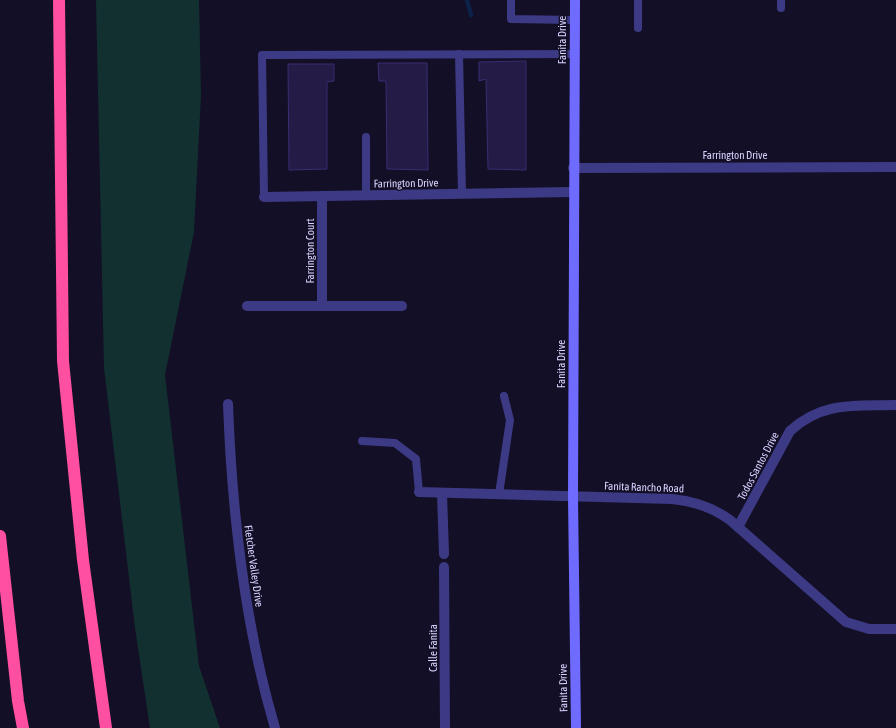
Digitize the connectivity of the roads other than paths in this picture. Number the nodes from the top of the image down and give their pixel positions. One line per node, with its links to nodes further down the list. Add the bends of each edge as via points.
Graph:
1 (59, 0): 34 (highway, via 63,361 84,568)
2 (511, 0): 5 (lane, via 511,19)
3 (575, 0): 5 (main road, Fanita Drive)
4 (638, 0): 6 (lane)
5 (574, 20): 8 (main road, Fanita Drive)
6 (638, 28)
7 (459, 54): 8 (lane); 13 (lane); 16 (lane, via 262,55)
8 (574, 54): 11 (main road, Fanita Drive)
9 (366, 137): 14 (lane)
10 (896, 167): 11 (street, Farrington Drive)
11 (573, 168): 12 (main road, Fanita Drive)
12 (573, 192): 13 (street, Farrington Drive); 27 (main road, Fanita Drive)
13 (462, 194): 14 (street, Farrington Drive)
14 (366, 195): 15 (street, Farrington Drive)
15 (322, 196): 16 (street, Farrington Drive); 18 (street, Farrington Court)
16 (264, 197)
17 (247, 306): 18 (street)
18 (322, 306): 19 (street)
19 (402, 306)
20 (504, 396): 26 (lane, via 510,420)
21 (228, 404): 35 (street, Fletcher Valley Drive, via 230,463 239,561 261,680)
22 (896, 405): 28 (street, Todos Santos Drive, via 836,406 817,412 799,423 790,431)
23 (362, 441): 24 (lane, via 394,444 416,459)
24 (419, 492): 25 (street, Fanita Rancho Road)
25 (442, 493): 26 (street, Fanita Rancho Road); 30 (street)
26 (499, 494): 27 (street, Fanita Rancho Road)
27 (573, 497): 28 (street, Fanita Rancho Road, via 686,500 712,508); 37 (main road, Fanita Drive)
28 (738, 527): 32 (street, Fanita Rancho Road, via 846,622 870,629)
29 (0, 536): 33 (highway)
30 (444, 554)
31 (444, 567): 36 (street, Calle Fanita)
32 (896, 629)
33 (23, 728)
34 (106, 728)
35 (275, 728)
36 (445, 728)
37 (576, 728)

